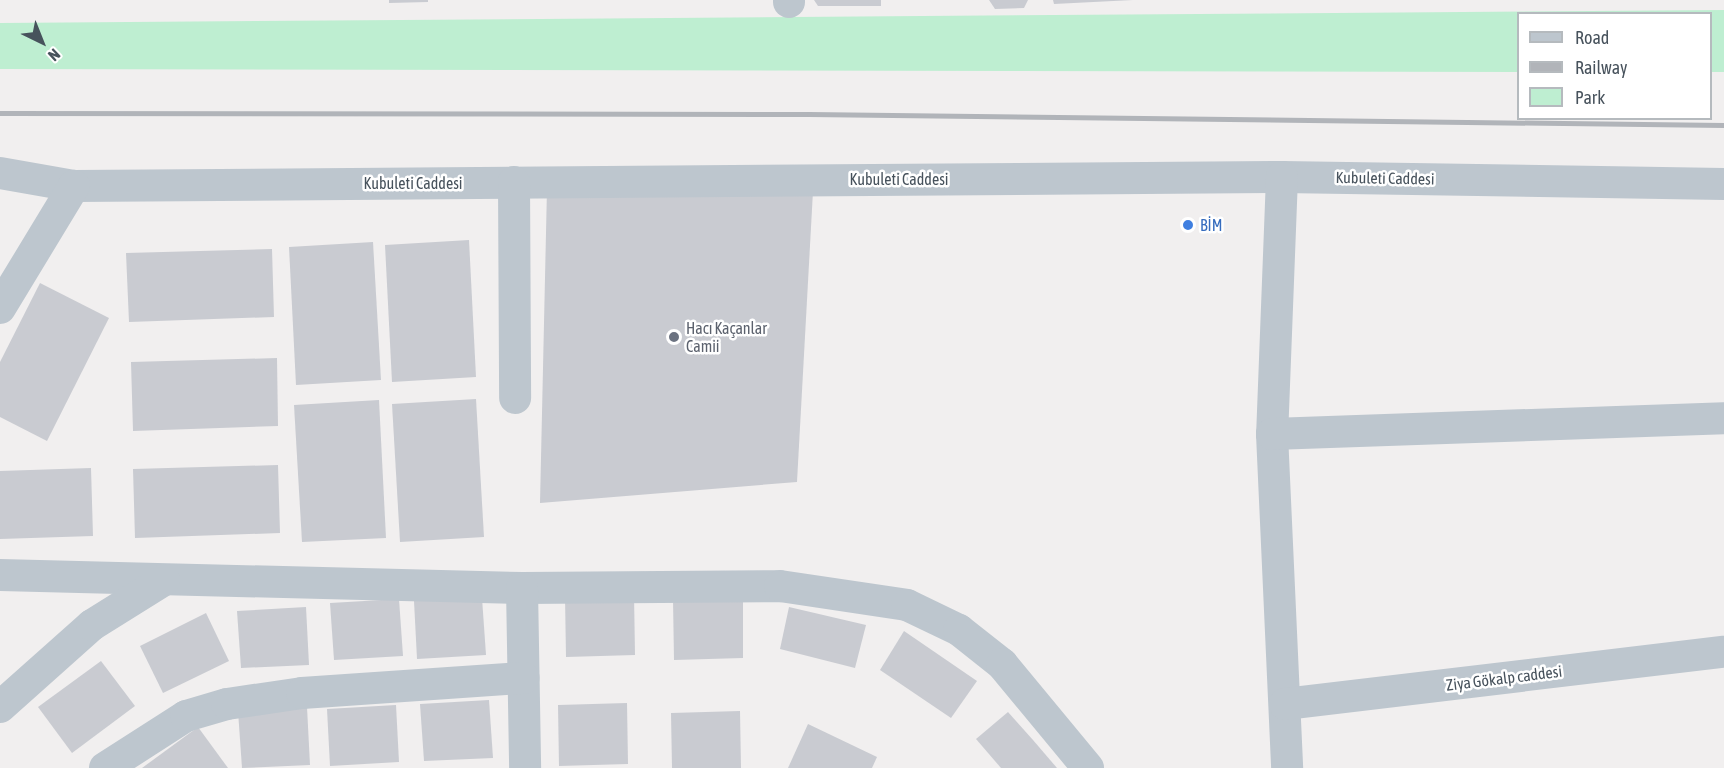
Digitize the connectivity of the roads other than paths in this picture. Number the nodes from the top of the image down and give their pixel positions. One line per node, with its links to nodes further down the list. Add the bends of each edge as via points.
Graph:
1 (0, 173): 5 (street, Kubuleti Caddesi)
2 (1282, 177): 3 (street, Kubuleti Caddesi); 4 (street, Kubuleti Caddesi); 9 (street)
3 (514, 182): 5 (street, Kubuleti Caddesi); 7 (street)
4 (1724, 184)
5 (74, 186): 6 (street)
6 (0, 308)
7 (515, 398)
8 (1724, 418): 9 (street)
9 (1272, 434): 15 (street)
10 (0, 575): 11 (street)
11 (164, 580): 12 (street); 16 (street, via 92,625)
12 (522, 588): 14 (street); 19 (street, via 780,586 907,605 959,630 1002,664)
13 (1724, 652): 15 (street, Ziya Gökalp caddesi)
14 (523, 678): 17 (street, via 302,693 227,704 186,716); 18 (street)
15 (1285, 704): 20 (street)
16 (0, 707)
17 (105, 768)
18 (525, 768)
19 (1088, 768)
20 (1287, 768)

